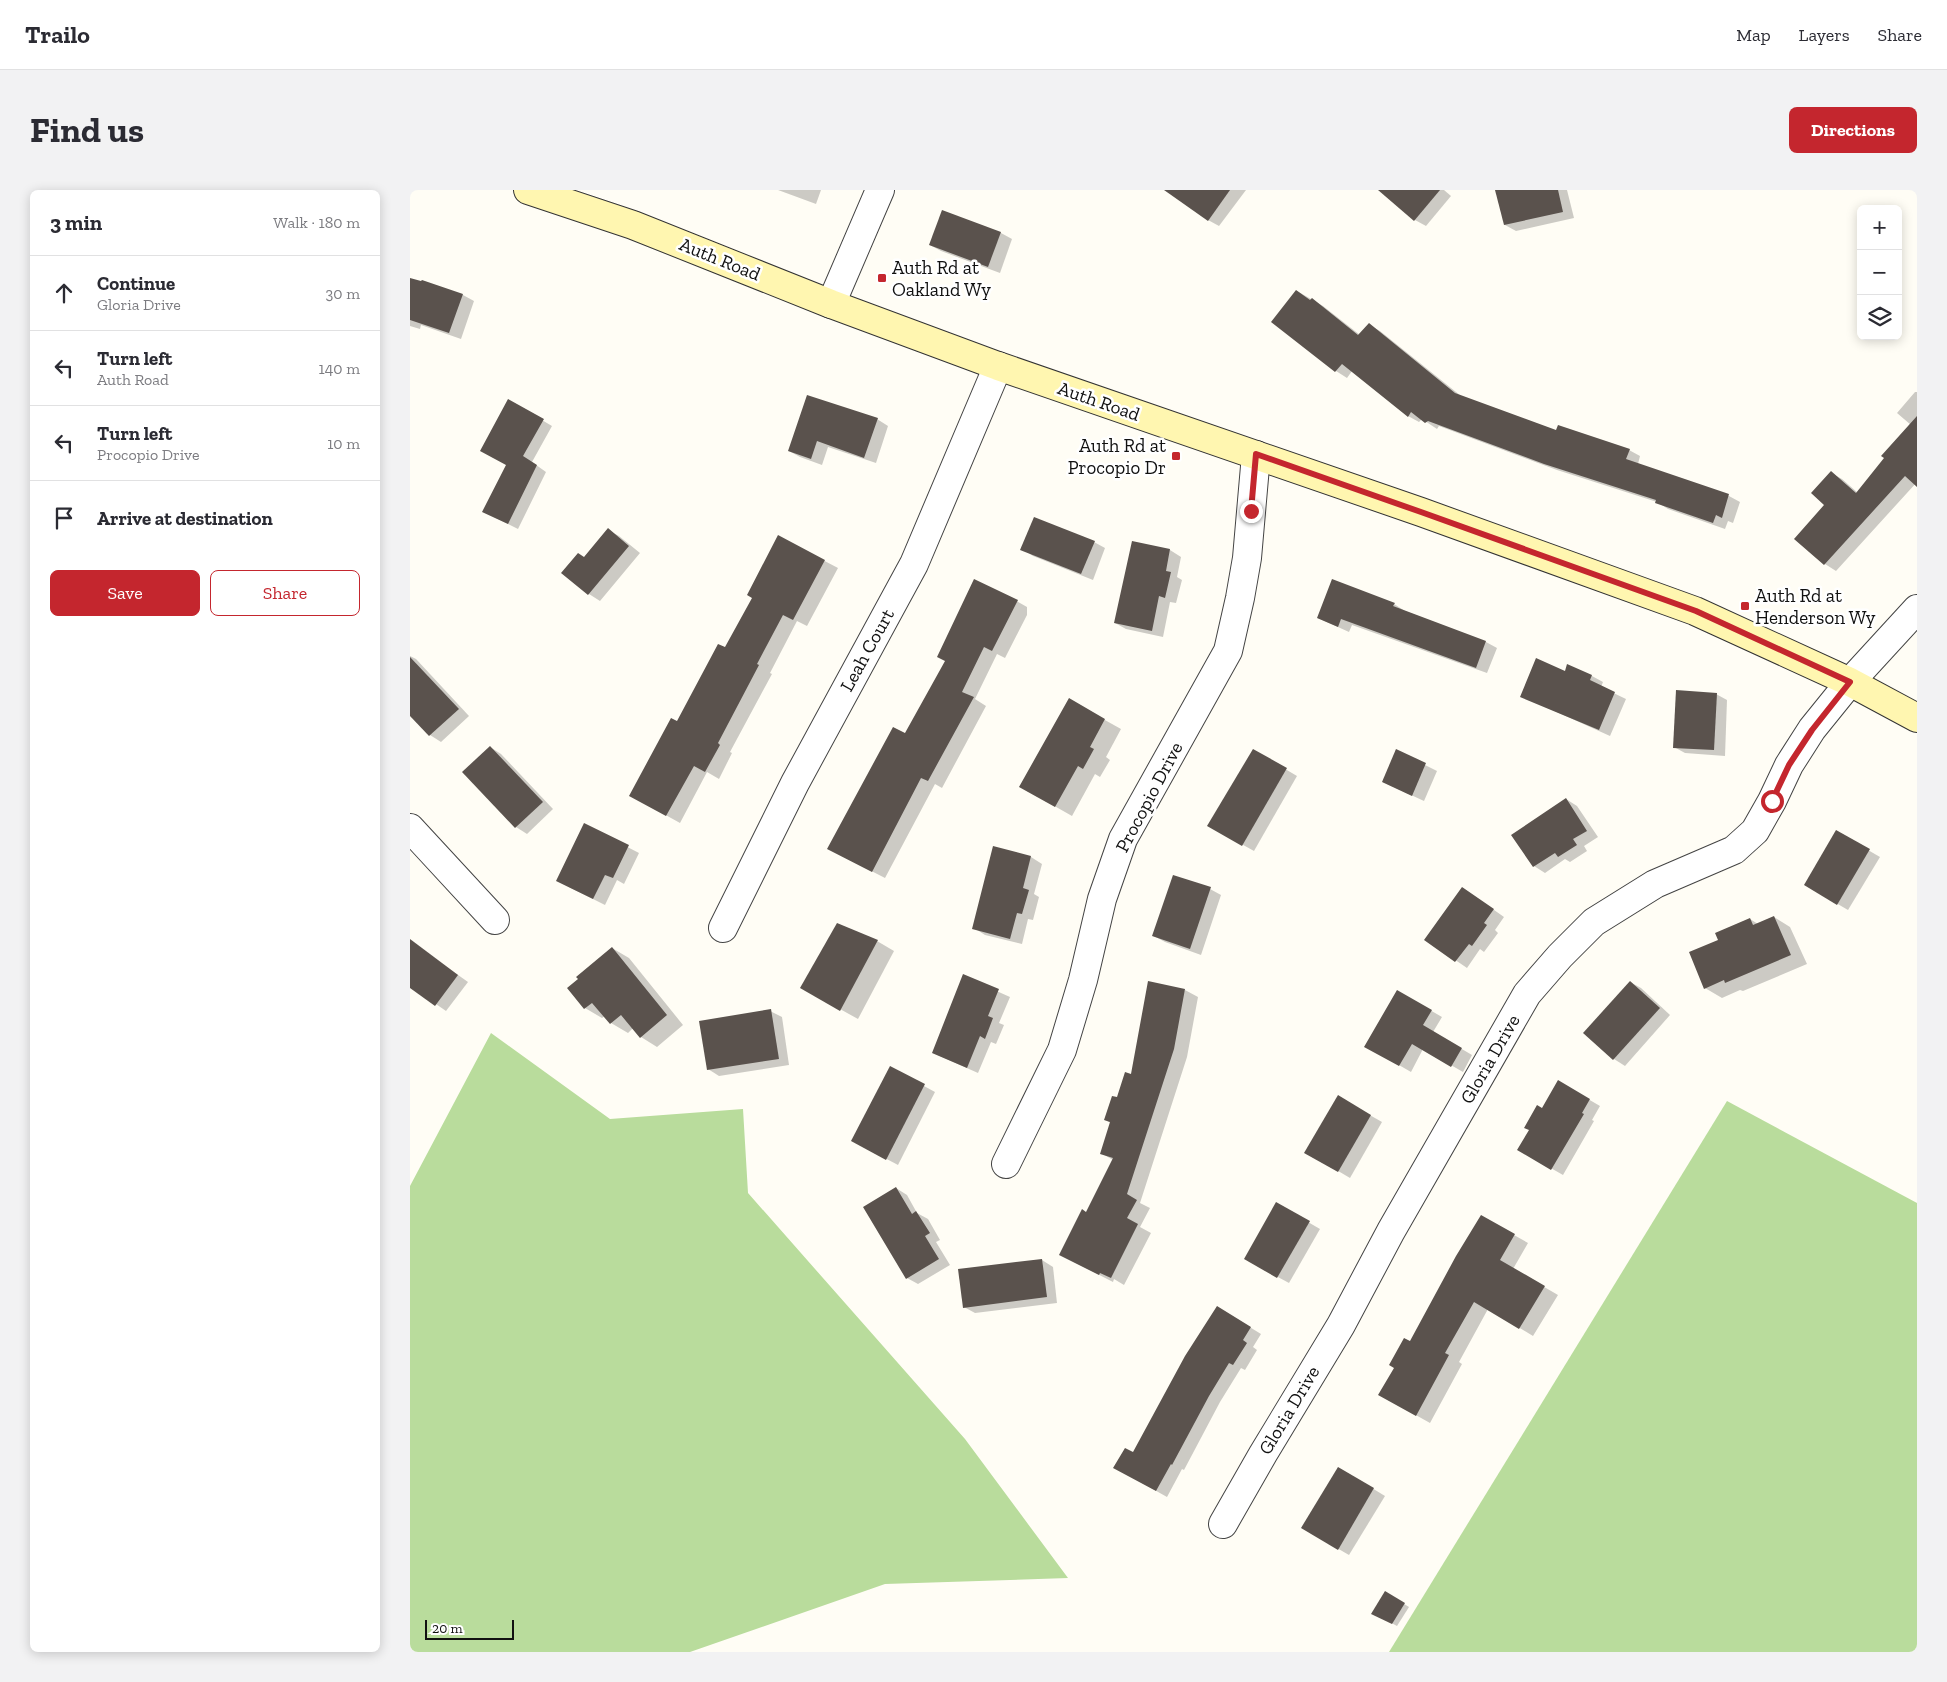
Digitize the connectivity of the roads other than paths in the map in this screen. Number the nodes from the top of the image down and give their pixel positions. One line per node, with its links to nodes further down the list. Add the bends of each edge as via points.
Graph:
1 (528, 190): 3 (main road, Auth Road, via 633,225)
2 (880, 190): 3 (street)
3 (831, 304): 4 (main road, Auth Road)
4 (998, 366): 5 (main road, Auth Road); 11 (street, Leah Court, via 914,564 795,783)
5 (1256, 454): 7 (main road, Auth Road, via 1696,611); 12 (street, Procopio Drive, via 1247,558 1228,651 1123,839 1102,899 1062,1050)
6 (1917, 608): 7 (street, Gloria Drive)
7 (1850, 682): 8 (main road, Auth Road); 13 (street, Gloria Drive, via 1789,765 1755,831 1734,850 1655,884 1594,922 1527,994 1341,1325)
8 (1917, 718)
9 (410, 828): 10 (street)
10 (495, 920)
11 (723, 928)
12 (1006, 1164)
13 (1223, 1524)

